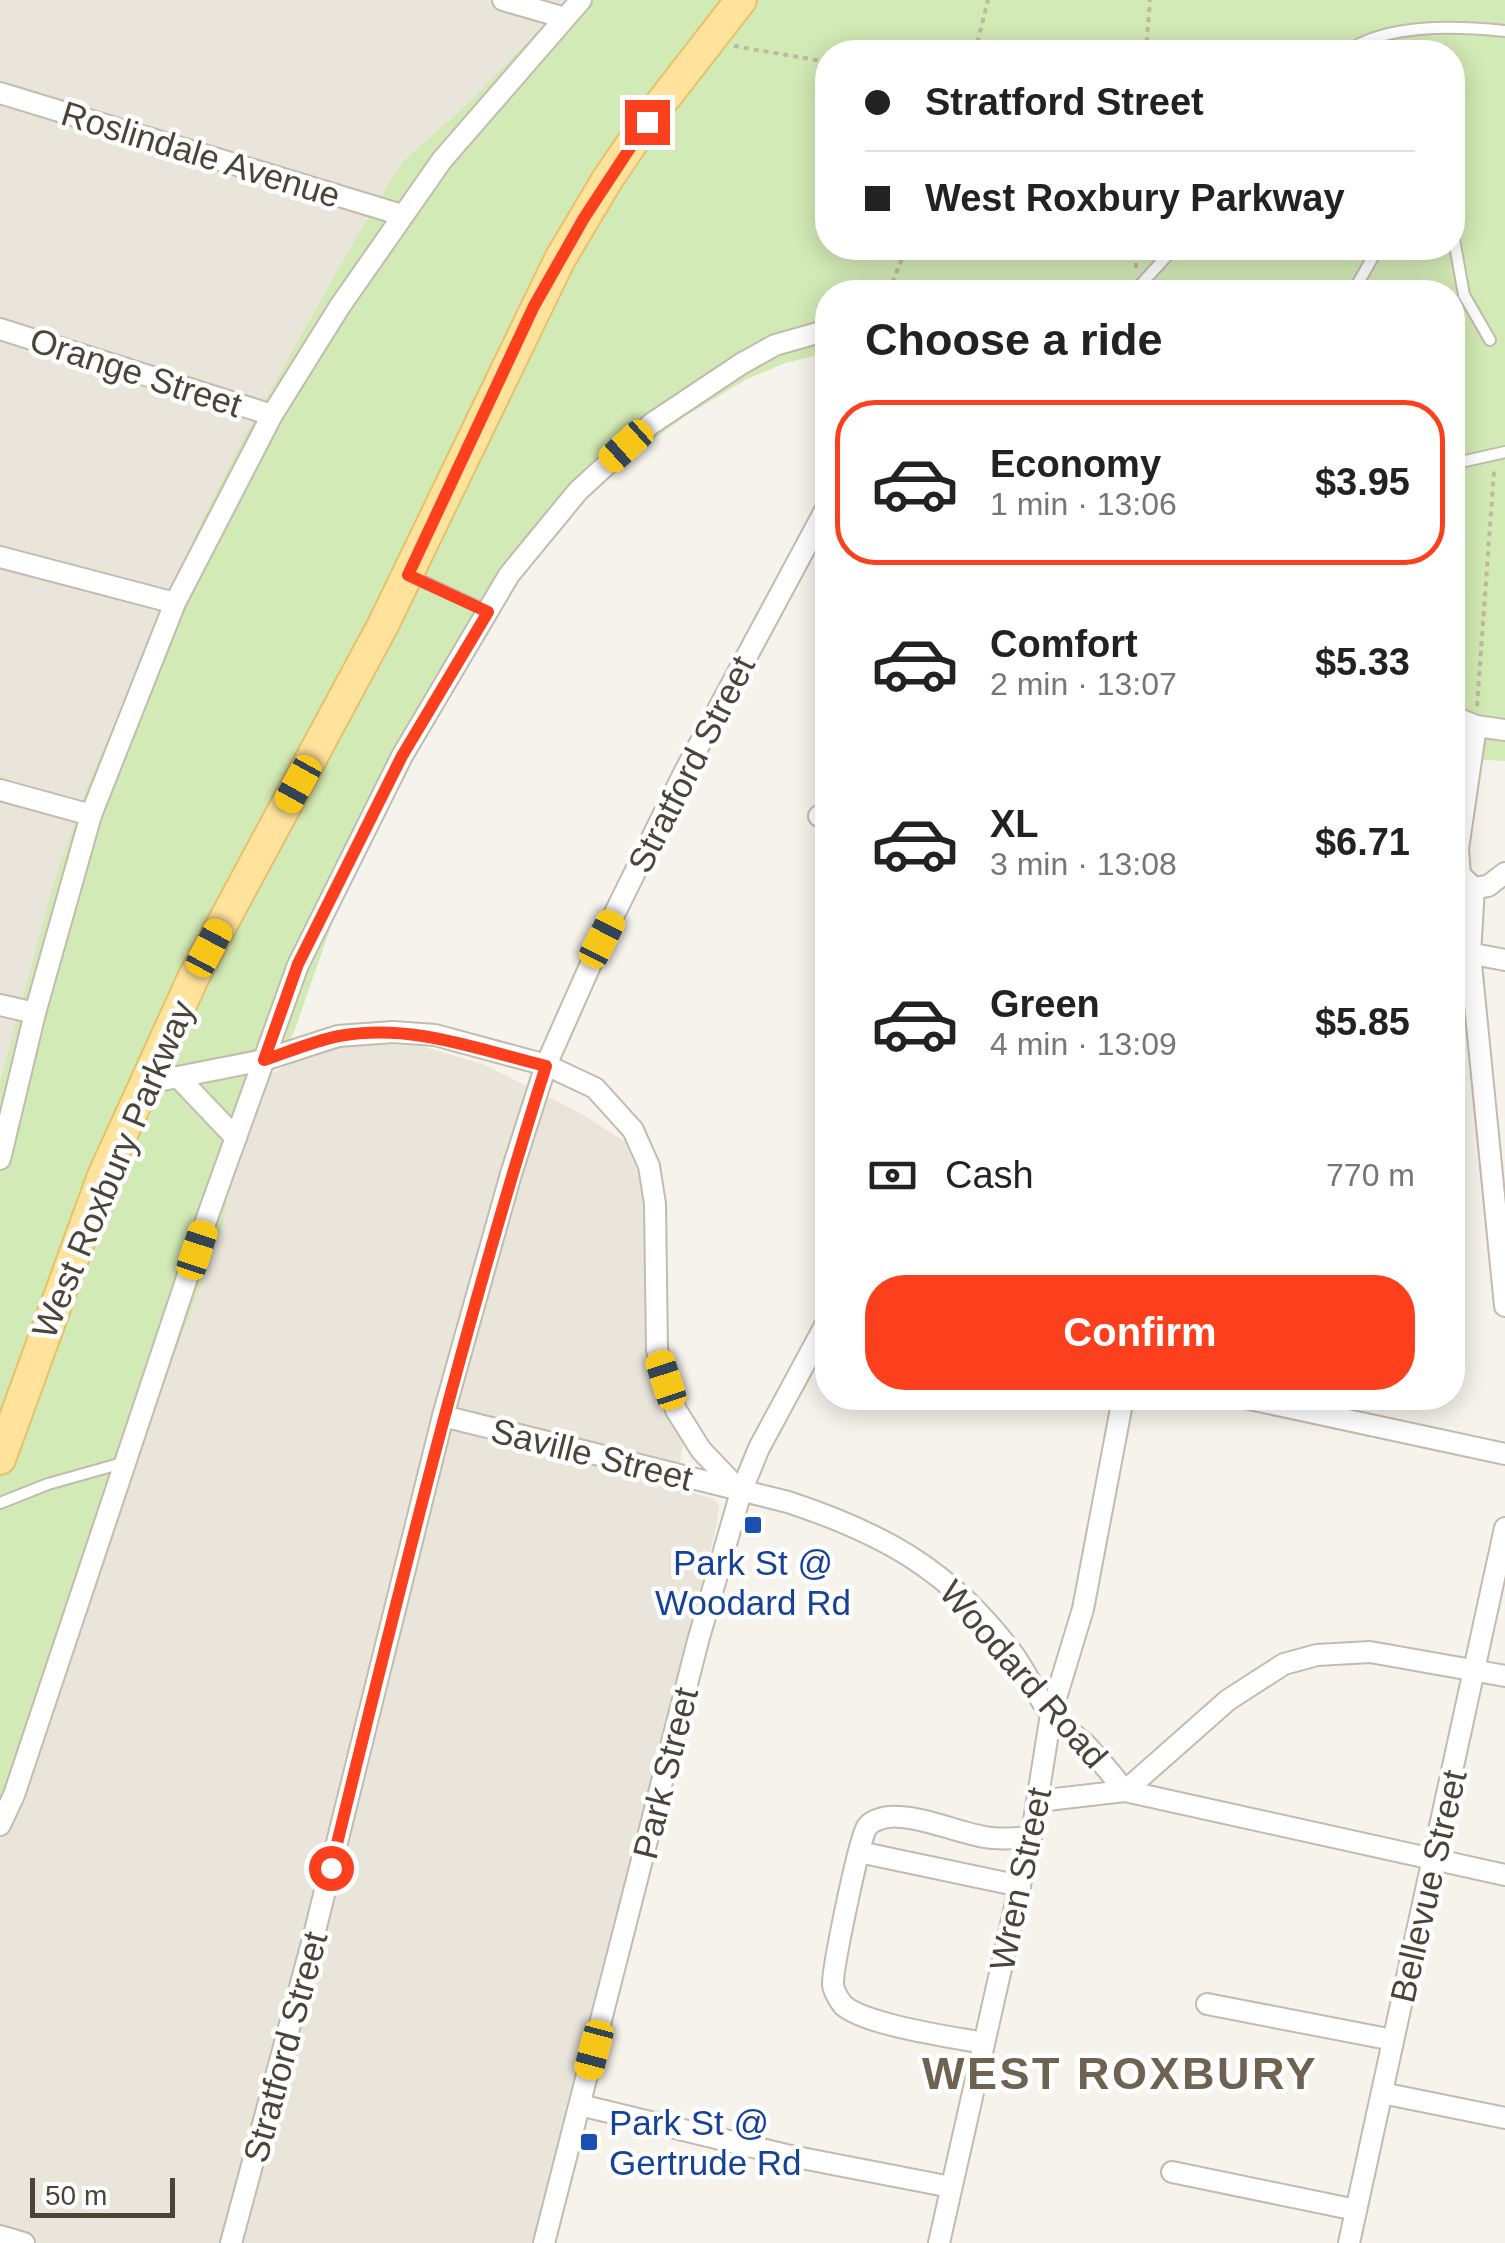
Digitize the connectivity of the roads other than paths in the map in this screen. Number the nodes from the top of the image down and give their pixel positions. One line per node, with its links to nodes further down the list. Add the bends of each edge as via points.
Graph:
1 (503, 0): 4 (street)
2 (581, 0): 4 (street)
3 (741, 0): 20 (main road, West Roxbury Parkway, via 584,218 534,306)
4 (565, 18): 8 (street)
5 (1505, 30): 6 (lane, via 1446,25)
6 (1367, 40)
7 (0, 93): 8 (street, Roslindale Avenue)
8 (402, 214): 15 (street)
9 (1163, 260): 10 (lane)
10 (1145, 280)
11 (1465, 297): 14 (lane)
12 (0, 329): 15 (street, Orange Street)
13 (815, 334): 22 (street, via 775,345 651,424 578,490)
14 (1490, 340)
15 (272, 415): 21 (street)
16 (1500, 454): 17 (lane)
17 (1465, 461)
18 (815, 529): 39 (street, Stratford Street, via 684,774)
19 (0, 558): 21 (street)
20 (408, 575): 22 (lane); 41 (main road, West Roxbury Parkway)
21 (174, 603): 28 (street)
22 (488, 612): 38 (street, via 402,756 307,947)
23 (1465, 721): 24 (street)
24 (1476, 726): 25 (street); 27 (street)
25 (1505, 730)
26 (0, 790): 28 (street)
27 (1465, 801)
28 (91, 814): 37 (street)
29 (1505, 873): 31 (street)
30 (1465, 879): 31 (street)
31 (1474, 888): 32 (street)
32 (1465, 932)
33 (1465, 953): 34 (street)
34 (1505, 960)
35 (1465, 978): 44 (street)
36 (0, 1005): 37 (street)
37 (36, 1013): 43 (street)
38 (264, 1060): 39 (street, via 338,1036 392,1032 434,1035); 40 (street); 42 (street)
39 (546, 1066): 49 (street, Stratford Street); 53 (street, via 595,1088 633,1130 649,1166 655,1204 656,1350 676,1410 701,1450)
40 (178, 1077): 41 (street); 42 (street)
41 (142, 1084): 51 (main road, West Roxbury Parkway)
42 (236, 1138): 52 (street)
43 (0, 1160)
44 (1500, 1208): 45 (street)
45 (1505, 1306)
46 (815, 1344): 53 (street, Park Street)
47 (1121, 1410): 58 (street, Wren Street, via 1083,1609)
48 (1301, 1410): 50 (street)
49 (443, 1416): 53 (street, Saville Street); 78 (street, Stratford Street)
50 (1505, 1454)
51 (0, 1459)
52 (127, 1462): 54 (lane); 61 (street)
53 (741, 1492): 58 (street, Woodard Road, via 838,1518 938,1573 1014,1656); 71 (street, Park Street)
54 (0, 1503)
55 (1505, 1528): 56 (street, Bellevue Street)
56 (1476, 1670): 57 (street); 59 (street, via 1370,1652 1284,1664 1228,1700); 64 (street, Bellevue Street)
57 (1505, 1676)
58 (1051, 1714): 59 (street, Woodard Road); 60 (street, Wren Street)
59 (1125, 1791): 60 (street); 64 (street, Woodard Road)
60 (1038, 1801): 62 (street, Wren Street)
61 (0, 1825)
62 (1031, 1837): 63 (street, via 984,1837 887,1816 867,1827); 66 (street, Wren Street)
63 (859, 1852): 66 (street); 69 (street, via 837,1946 833,1988 841,2003 888,2023)
64 (1434, 1860): 65 (street, Woodard Road); 68 (street, Bellevue Street)
65 (1505, 1875)
66 (1020, 1886): 69 (street, Wren Street)
67 (1207, 2004): 68 (street)
68 (1394, 2040): 70 (street, Bellevue Street)
69 (984, 2043): 74 (street, Wren Street)
70 (1382, 2094): 72 (street); 75 (street, Bellevue Street)
71 (580, 2106): 74 (street); 79 (street, Park Street)
72 (1505, 2118)
73 (1172, 2172): 75 (street)
74 (951, 2187): 80 (street, Wren Street)
75 (1356, 2210): 81 (street, Bellevue Street)
76 (0, 2236): 77 (street)
77 (24, 2243)
78 (232, 2243)
79 (544, 2243)
80 (939, 2243)
81 (1349, 2243)

